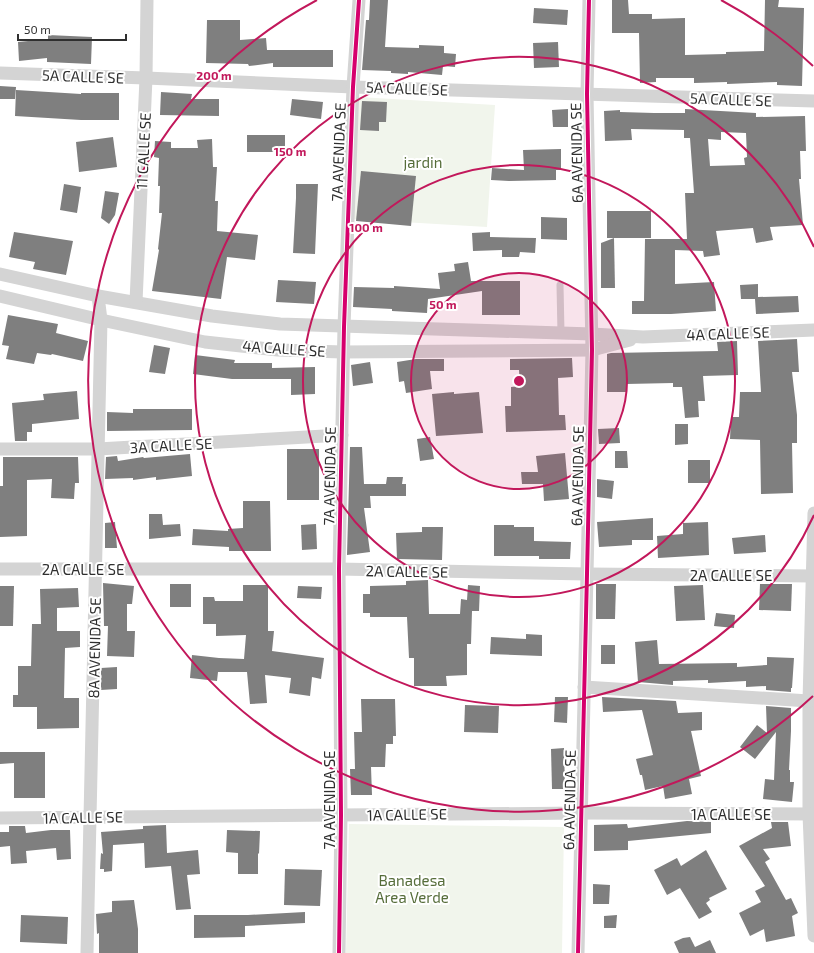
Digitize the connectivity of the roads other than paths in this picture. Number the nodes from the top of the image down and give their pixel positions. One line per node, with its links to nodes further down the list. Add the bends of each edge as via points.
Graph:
1 (147, 0): 5 (street, 11 CALLE SE)
2 (359, 0): 6 (street, 7A AVENIDA SE)
3 (589, 0): 7 (street, 6A AVENIDA SE)
4 (0, 73): 5 (street, 5A CALLE SE)
5 (146, 78): 6 (street, 5A CALLE SE); 13 (street, 11 CALLE SE)
6 (353, 87): 7 (street, 5A CALLE SE); 15 (street, 7A AVENIDA SE)
7 (587, 94): 8 (street, 5A CALLE SE); 18 (street, 6A AVENIDA SE)
8 (814, 101)
9 (0, 274): 12 (street, 4A CALLE SE)
10 (560, 285): 17 (lane)
11 (0, 296): 14 (street, 4A CALLE SE)
12 (98, 296): 13 (street, 4A CALLE SE); 14 (street, 8A AVENIDA SE)
13 (136, 302): 15 (street, 4A CALLE SE, via 212,316 280,324)
14 (101, 320): 21 (street, 4A CALLE SE, via 205,342 278,350); 24 (street, 8A AVENIDA SE)
15 (344, 327): 17 (street, 4A CALLE SE); 21 (street, 7A AVENIDA SE)
16 (814, 330): 19 (street, 4A CALLE SE)
17 (561, 333): 18 (street, 4A CALLE SE)
18 (592, 334): 19 (street, 4A CALLE SE); 20 (street, 6A AVENIDA SE)
19 (643, 337): 20 (street, 4A CALLE SE)
20 (592, 350): 21 (street, 4A CALLE SE); 29 (street, 6A AVENIDA SE)
21 (343, 352): 22 (street, 7A AVENIDA SE)
22 (342, 435): 24 (street, 3A CALLE SE); 28 (street, 7A AVENIDA SE)
23 (0, 449): 24 (street, 3A CALLE SE)
24 (98, 449): 27 (street, 8A AVENIDA SE)
25 (814, 513): 30 (street)
26 (0, 569): 27 (street, 2A CALLE SE)
27 (96, 569): 28 (street, 2A CALLE SE); 36 (street, 8A AVENIDA SE)
28 (339, 569): 29 (street, 2A CALLE SE); 35 (street, 7A AVENIDA SE)
29 (587, 574): 30 (street, 2A CALLE SE); 31 (street, 6A AVENIDA SE)
30 (813, 576): 32 (street)
31 (584, 687): 32 (street); 33 (street, 6A AVENIDA SE)
32 (809, 701): 34 (street)
33 (581, 813): 34 (street, 1A CALLE SE); 35 (street, 1A CALLE SE); 41 (street, 6A AVENIDA SE)
34 (812, 814): 38 (street)
35 (341, 815): 36 (street, 1A CALLE SE); 40 (street, 7A AVENIDA SE)
36 (90, 817): 37 (street, 1A CALLE SE); 39 (street, 8A AVENIDA SE)
37 (0, 818)
38 (814, 936)
39 (87, 953)
40 (339, 953)
41 (578, 953)

